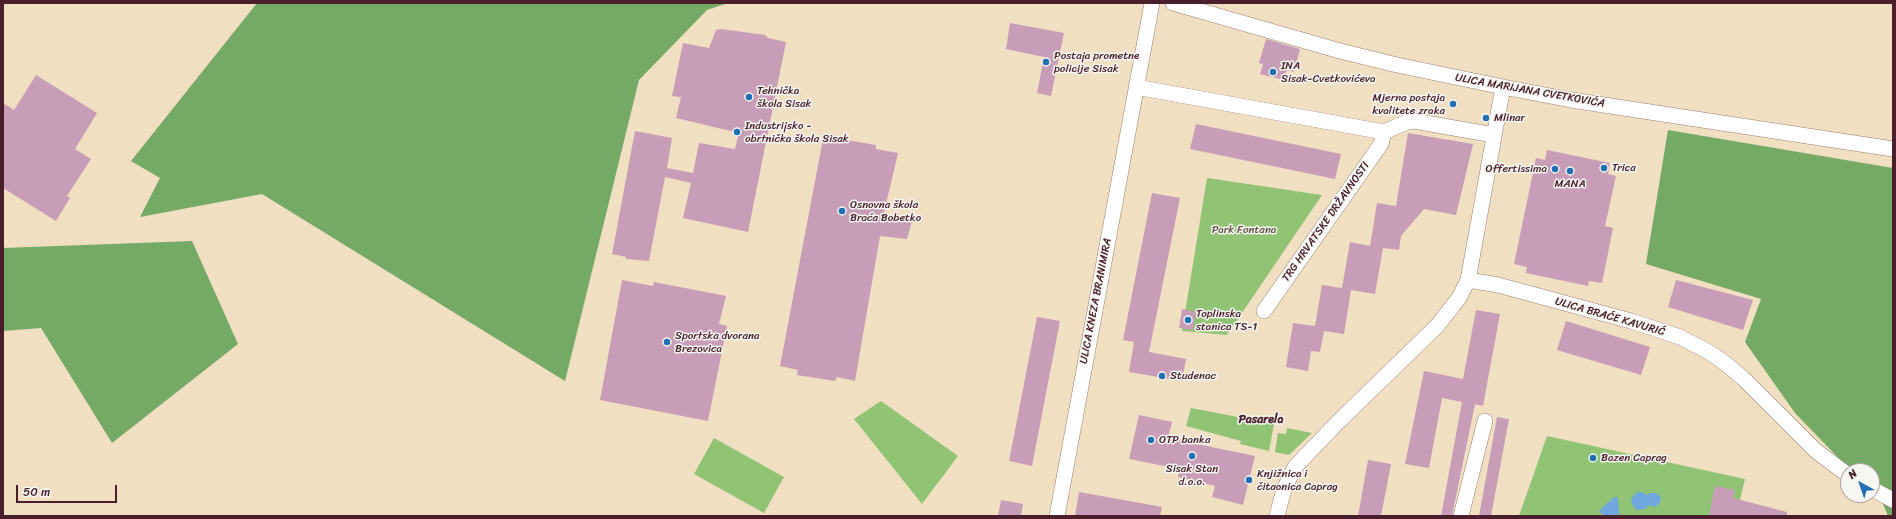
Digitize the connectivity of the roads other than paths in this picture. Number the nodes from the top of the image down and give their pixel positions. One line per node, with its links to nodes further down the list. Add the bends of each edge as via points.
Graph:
1 (1152, 3): 3 (street, ULICA KNEZA BRANIMIRA)
2 (1174, 3): 4 (street, ULICA MARIJANA CVETKOVIĆA, via 1347,53)
3 (1136, 87): 5 (street); 14 (street, ULICA KNEZA BRANIMIRA)
4 (1503, 87): 6 (street); 7 (street, ULICA MARIJANA CVETKOVIĆA, via 1571,100)
5 (1384, 132): 6 (street, via 1414,121); 9 (street, TRG HRVATSKE DRŽAVNOSTI, via 1381,144)
6 (1494, 135): 8 (street)
7 (1893, 149)
8 (1468, 280): 11 (street, ULICA BRAĆE KAVURIĆ, via 1650,326 1692,343 1709,352 1744,379 1816,452); 15 (street, via 1459,298 1437,326 1295,467 1284,489)
9 (1264, 311)
10 (1484, 421): 16 (street)
11 (1840, 469)
12 (1880, 493): 13 (street)
13 (1893, 500)
14 (1057, 516)
15 (1277, 516)
16 (1461, 516)

